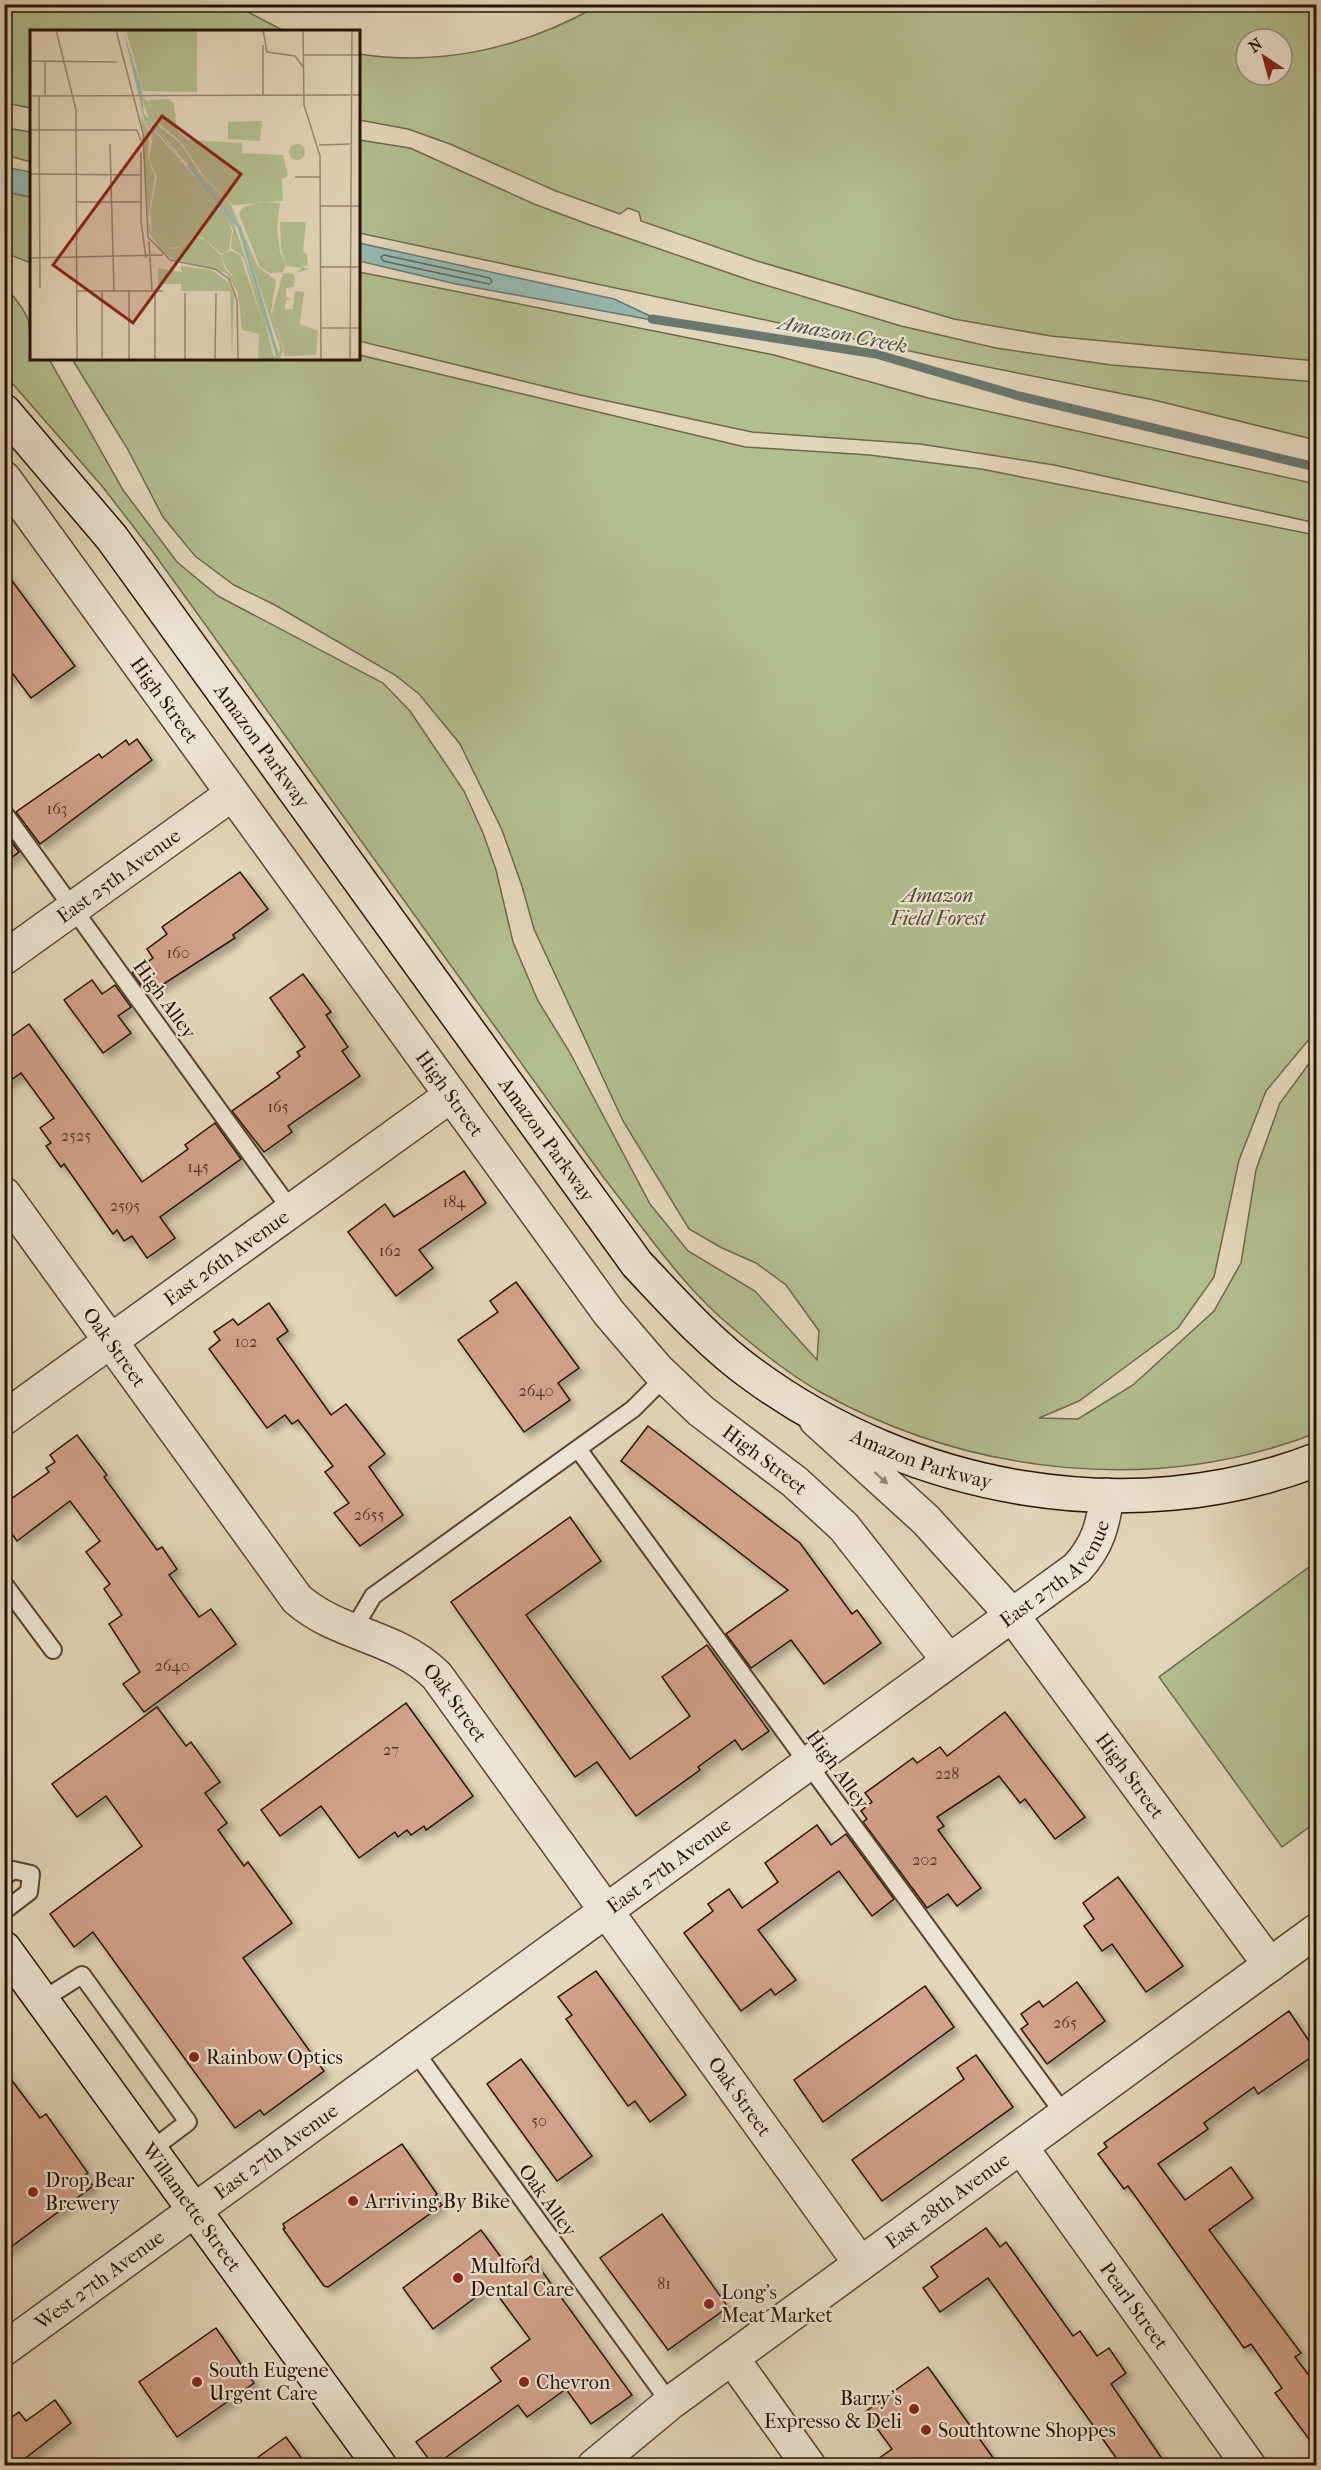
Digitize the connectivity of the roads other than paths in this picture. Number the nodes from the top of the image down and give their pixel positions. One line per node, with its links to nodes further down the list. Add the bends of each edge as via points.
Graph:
1 (4, 411): 12 (street, Amazon Parkway, via 112,538 637,1264 689,1319 750,1373)
2 (4, 478): 3 (street, High Street)
3 (232, 794): 5 (street, East 25th Avenue); 7 (street, High Street)
4 (4, 813): 5 (lane, High Alley)
5 (73, 908): 6 (street, East 25th Avenue); 9 (lane, High Alley)
6 (4, 958)
7 (450, 1096): 9 (street, East 26th Avenue); 11 (street, High Street, via 609,1313)
8 (4, 1194): 10 (street, Oak Street)
9 (291, 1210): 10 (street, East 26th Avenue)
10 (112, 1341): 13 (street, East 26th Avenue); 19 (street, Oak Street, via 297,1599 322,1617)
11 (665, 1377): 14 (lane, via 633,1409); 21 (street, High Street, via 701,1411 795,1482 844,1527)
12 (806, 1411): 16 (street, Amazon Parkway, via 918,1463 969,1478 1044,1491); 18 (street, High Street, one-way to 18, via 926,1520)
13 (4, 1418)
14 (578, 1449): 19 (lane, via 373,1596 363,1607); 22 (lane, High Alley)
15 (1317, 1460): 16 (street, Amazon Parkway, via 1226,1485 1155,1494)
16 (1107, 1495): 18 (street, East 27th Avenue, via 1102,1530 1092,1552 1077,1568)
17 (4, 1584): 20 (lane)
18 (1012, 1616): 21 (street, East 27th Avenue); 28 (street, High Street)
19 (353, 1630): 25 (street, Oak Street, via 399,1647 436,1676)
20 (53, 1650)
21 (949, 1661): 22 (street, East 27th Avenue)
22 (807, 1763): 25 (street, East 27th Avenue); 31 (lane, High Alley)
23 (4, 1877): 24 (lane, via 13,1870 31,1874 29,1892)
24 (4, 1911)
25 (605, 1911): 30 (street, East 27th Avenue); 35 (street, Oak Street)
26 (1312, 1943): 28 (street, East 28th Avenue)
27 (4, 1948): 29 (street, Willamette Street)
28 (1270, 1965): 31 (street, East 28th Avenue)
29 (42, 2000): 33 (street, Willamette Street); 33 (lane, via 82,1975 188,2122)
30 (414, 2050): 34 (street, East 27th Avenue); 38 (lane, Oak Alley)
31 (1064, 2114): 32 (street, East 28th Avenue)
32 (1021, 2147): 35 (street, East 28th Avenue); 42 (street, Pearl Street)
33 (151, 2150): 34 (street, Willamette Street)
34 (194, 2210): 36 (street, West 27th Avenue); 39 (street, Willamette Street)
35 (860, 2263): 37 (street, East 28th Avenue)
36 (4, 2349)
37 (732, 2358): 38 (street, East 28th Avenue); 41 (street)
38 (670, 2403): 40 (street, East 28th Avenue)
39 (380, 2466)
40 (594, 2466)
41 (809, 2466)
42 (1249, 2466)

